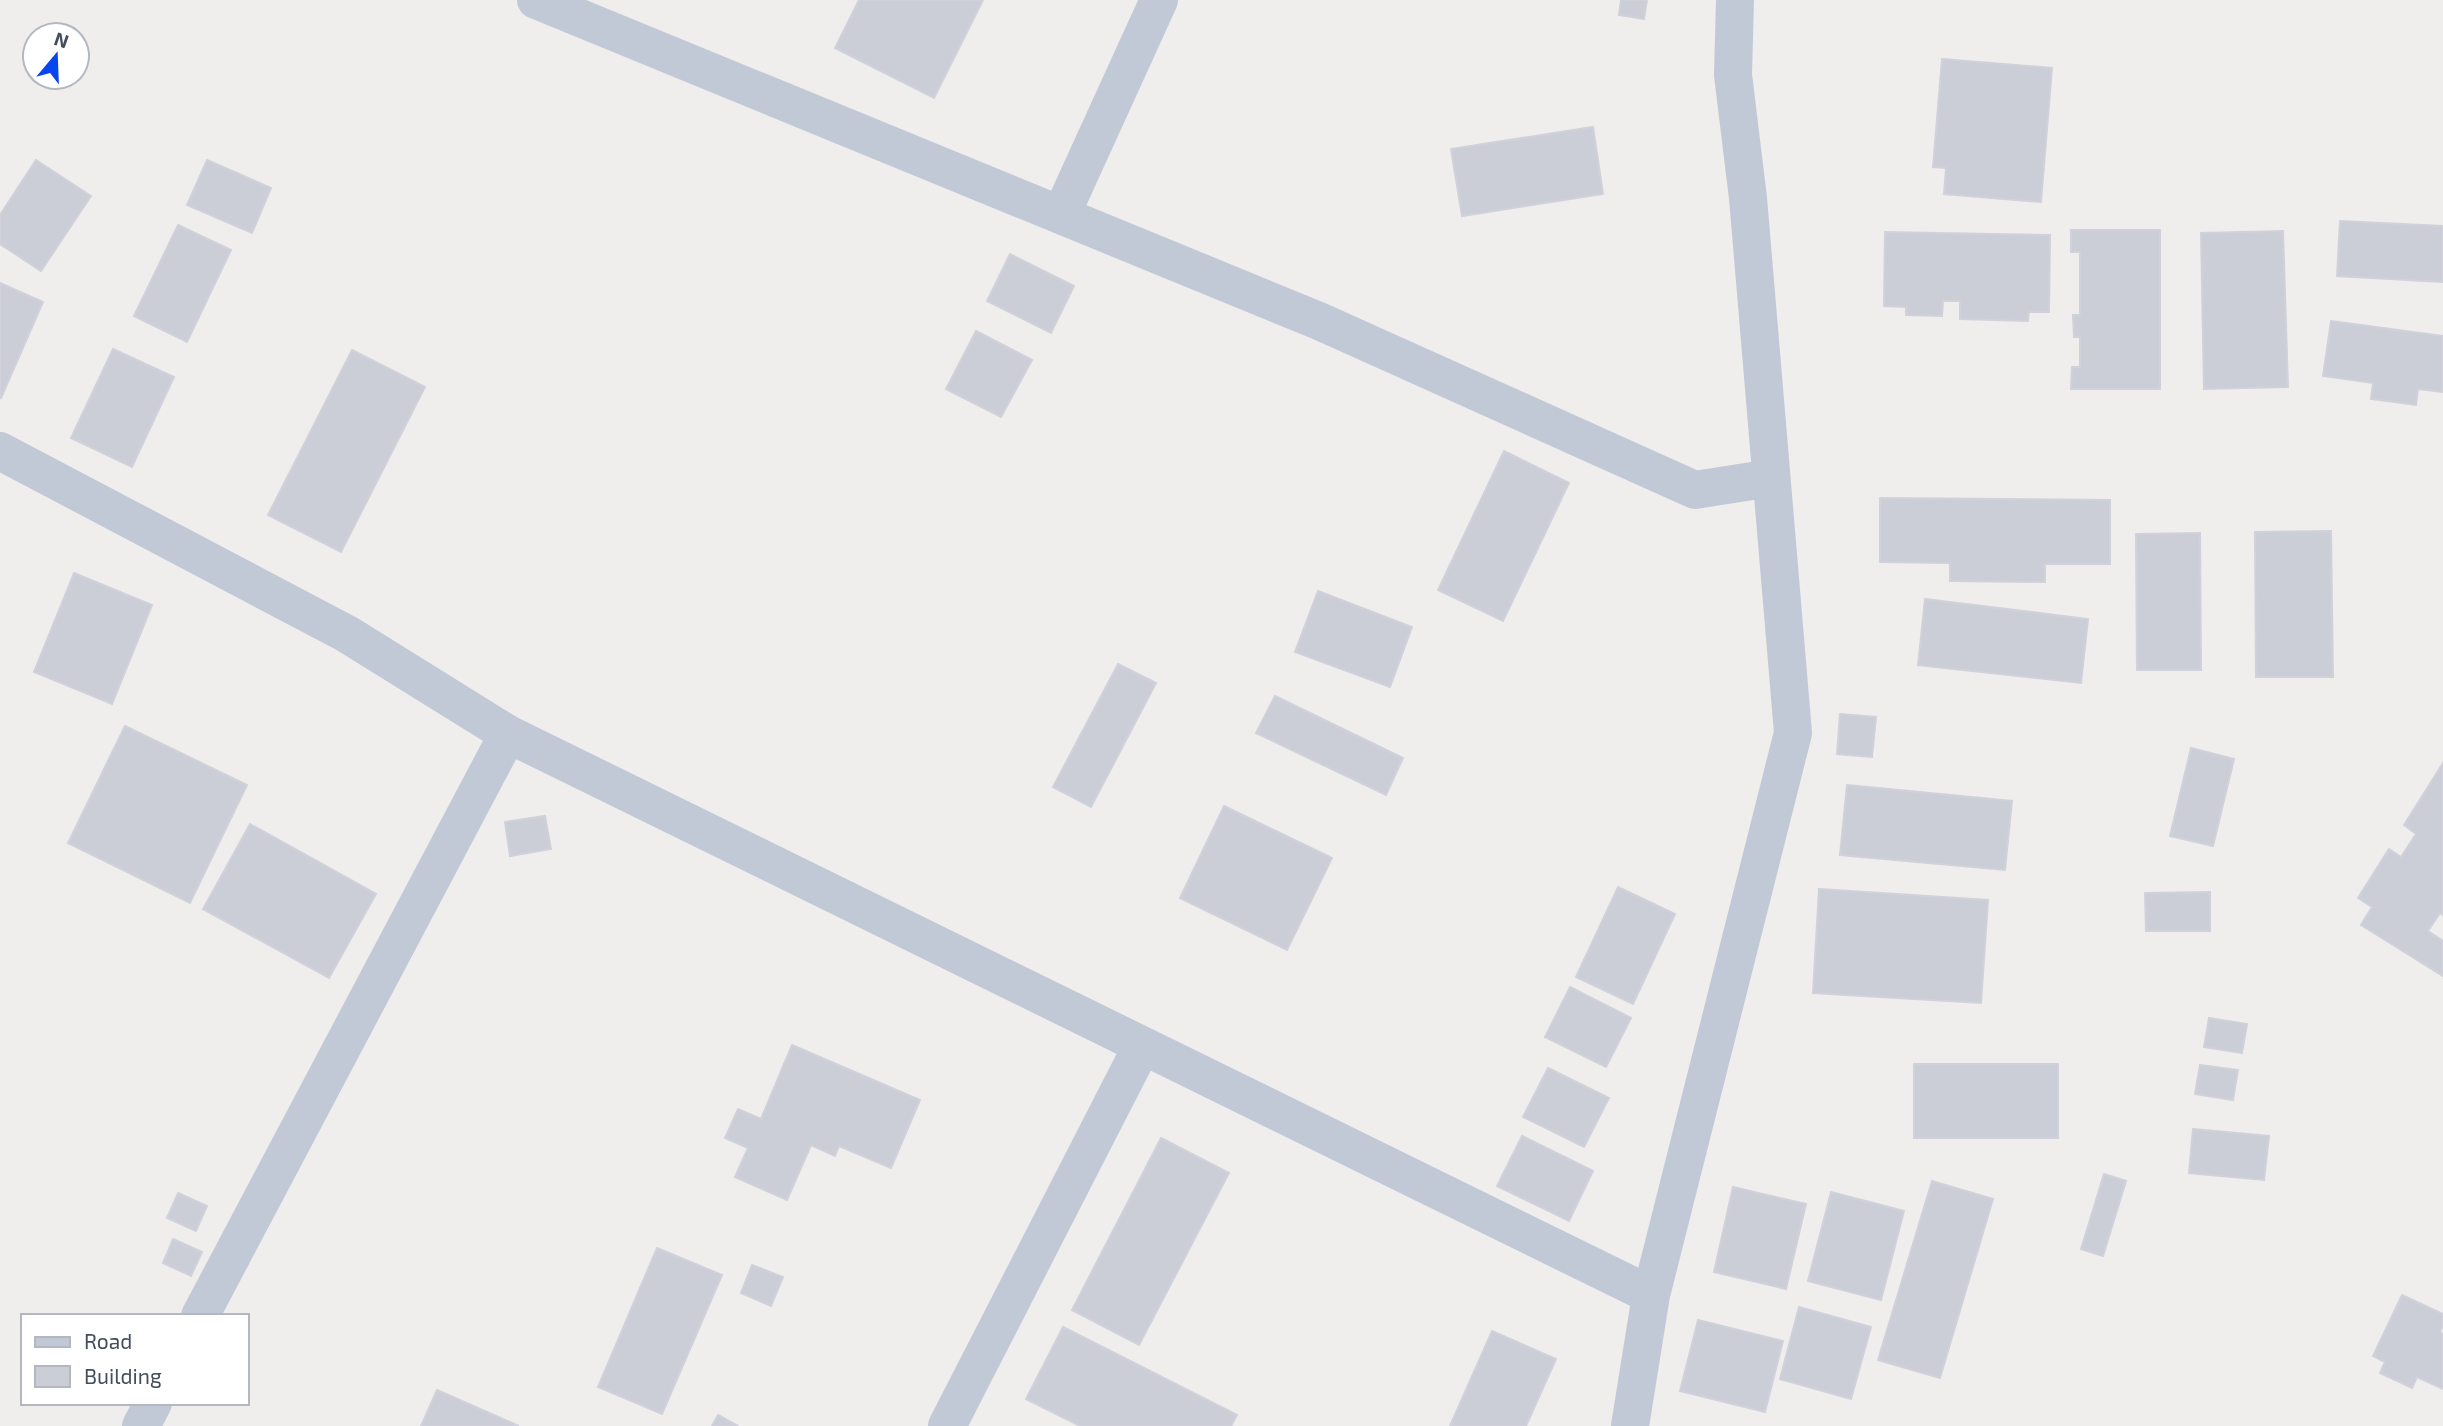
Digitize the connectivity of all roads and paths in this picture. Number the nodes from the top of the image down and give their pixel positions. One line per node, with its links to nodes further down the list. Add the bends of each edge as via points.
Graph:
1 (536, 0): 4 (street)
2 (1159, 0): 4 (street)
3 (1735, 0): 6 (street, via 1733,75)
4 (1061, 215): 6 (street, via 1319,321 1695,490)
5 (0, 451): 7 (street, via 347,634)
6 (1771, 478): 9 (street, via 1793,733)
7 (508, 734): 8 (street); 10 (street)
8 (1142, 1046): 9 (street); 13 (street)
9 (1651, 1295): 14 (street)
10 (201, 1314)
11 (152, 1405): 12 (street)
12 (141, 1426)
13 (947, 1426)
14 (1630, 1426)

